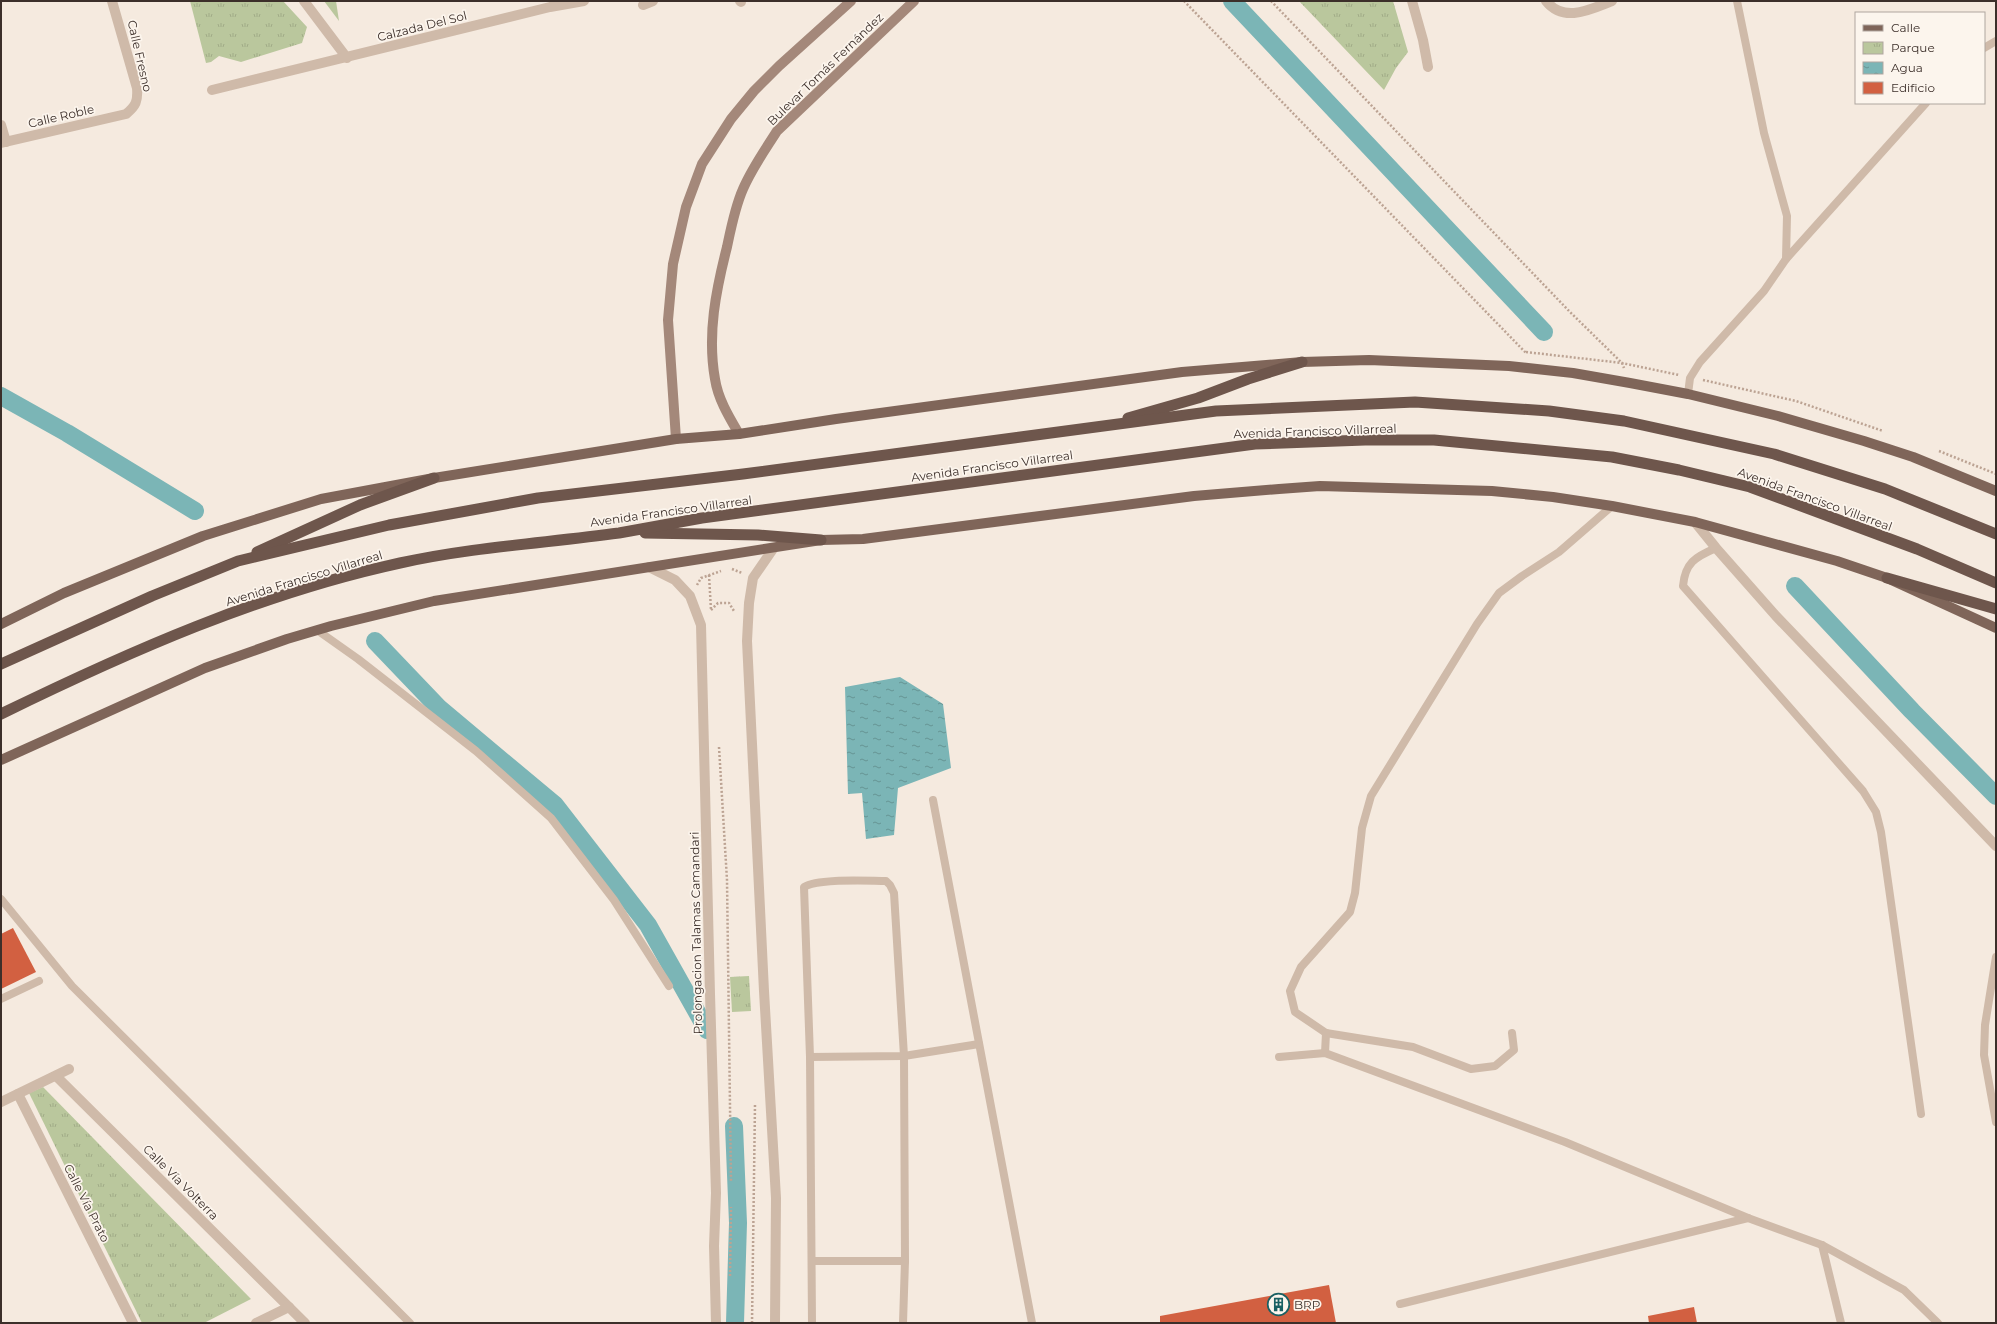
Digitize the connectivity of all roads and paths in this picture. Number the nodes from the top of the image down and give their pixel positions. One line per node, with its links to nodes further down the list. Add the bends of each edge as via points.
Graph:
1 (112, 1): 21 (street, Calle Fresno, via 138,95 134,108)
2 (304, 1): 17 (street)
3 (584, 1): 13 (street, Calzada Del Sol)
4 (653, 1): 14 (street)
5 (850, 1): 31 (main road, via 754,92 730,119 702,164 686,207 673,264 668,320)
6 (914, 1): 30 (main road, Bulevar Tomás Fernández, via 777,132 743,189 732,222 715,302 712,349 715,380 723,407)
7 (1184, 1): 26 (path)
8 (1271, 1): 27 (path, via 1622,363)
9 (1412, 1): 18 (street)
10 (1546, 1): 11 (street, via 1554,10 1572,14)
11 (1612, 1)
12 (1737, 1): 24 (lane, via 1764,133 1787,216)
13 (552, 4): 17 (street, Calzada Del Sol)
14 (643, 5)
15 (1996, 41): 16 (lane)
16 (1985, 47)
17 (347, 58): 19 (street, Calzada Del Sol)
18 (1428, 67)
19 (212, 90)
20 (1925, 104): 24 (lane)
21 (126, 114): 23 (street, Calle Roble)
22 (1, 125): 23 (street)
23 (3, 143)
24 (1786, 259): 28 (lane, via 1764,291 1700,362 1690,378)
25 (1302, 362): 26 (main road, via 1376,360); 29 (highway, via 1198,398); 30 (main road, via 1182,372 1061,387)
26 (1540, 369): 27 (main road)
27 (1630, 383): 28 (main road)
28 (1688, 394): 33 (main road, via 1864,441 1914,457)
29 (1092, 429): 37 (highway, Avenida Francisco Villarreal, via 1216,411 1357,403 1415,402 1549,411 1624,421 1774,454 1886,489); 41 (highway, Avenida Francisco Villarreal, via 538,498 389,525)
30 (739, 434): 31 (main road)
31 (676, 439): 32 (main road)
32 (434, 478): 41 (highway, via 360,505); 52 (main road, via 321,499 203,536 64,593)
33 (1996, 491)
34 (1612, 506): 35 (main road); 38 (main road, via 1492,491 1314,487 1194,496 863,538); 67 (lane, via 1559,552 1499,593 1477,624 1372,796 1362,828 1355,893 1350,912 1301,967 1290,991 1295,1012)
35 (1695, 522): 39 (street); 47 (main road, via 1837,561)
36 (618, 533): 38 (highway, via 758,535); 48 (highway, Avenida Francisco Villarreal, via 702,518 1225,448 1271,444 1434,440 1612,457 1750,487 1917,549); 56 (highway, Avenida Francisco Villarreal, via 507,545 400,563 346,576 244,609 167,638)
37 (1996, 534)
38 (821, 540): 40 (main road)
39 (1716, 548): 60 (street, via 1776,616); 78 (lane, via 1698,556 1685,572 1683,586 1864,791 1876,812)
40 (773, 549): 42 (main road); 46 (street)
41 (238, 561): 55 (highway, Avenida Francisco Villarreal, via 152,596)
42 (649, 567): 49 (street, Prolongacion Talamas Camandari, via 675,580); 54 (main road, via 434,601)
43 (730, 568): 46 (path)
44 (723, 570): 45 (path)
45 (709, 575): 49 (path, via 702,578); 51 (path)
46 (753, 578): 94 (street, via 749,603 748,641 776,1198)
47 (1886, 578): 50 (highway); 53 (main road)
48 (1996, 583)
49 (690, 596): 93 (street, Prolongacion Talamas Camandari, via 701,625 716,1193)
50 (1996, 609)
51 (712, 617)
52 (1, 624)
53 (1996, 628)
54 (317, 630): 58 (main road, via 205,668); 64 (lane, via 358,658 476,751 551,818 614,900)
55 (1, 664)
56 (1, 714)
57 (719, 740): 80 (path, via 727,880)
58 (1, 760)
59 (933, 800): 69 (lane)
60 (1996, 846)
61 (1, 899): 92 (lane, via 72,986)
62 (1996, 957): 65 (lane)
63 (39, 980): 66 (lane)
64 (669, 986)
65 (1993, 998): 79 (lane, via 1985,1025 1984,1055)
66 (1, 999)
67 (1326, 1033): 68 (lane, via 1412,1047 1471,1069 1495,1066 1514,1050); 70 (lane)
68 (1512, 1033)
69 (979, 1044): 71 (lane); 97 (lane)
70 (1325, 1053): 73 (lane); 82 (lane, via 1565,1142)
71 (904, 1056): 72 (lane); 72 (lane, via 894,893 886,881 832,881 810,883 804,887); 85 (lane)
72 (810, 1057): 84 (lane)
73 (1279, 1057)
74 (69, 1069): 75 (street)
75 (56, 1076): 76 (street); 88 (street, Calle Vía Volterra)
76 (18, 1094): 77 (street); 89 (street, Calle Vía Prato)
77 (1, 1102)
78 (1921, 1114)
79 (1996, 1122)
80 (731, 1185)
81 (731, 1201): 86 (path)
82 (1748, 1218): 83 (lane); 87 (lane)
83 (1822, 1245): 98 (lane); 99 (lane, via 1904,1290)
84 (813, 1261): 85 (lane); 95 (lane)
85 (905, 1261): 96 (lane)
86 (730, 1277)
87 (1400, 1304)
88 (289, 1307): 90 (street); 91 (street, Calle Vía Volterra)
89 (133, 1323)
90 (256, 1323)
91 (305, 1323)
92 (410, 1323)
93 (716, 1323)
94 (775, 1323)
95 (812, 1323)
96 (903, 1323)
97 (1032, 1323)
98 (1841, 1323)
99 (1938, 1323)

